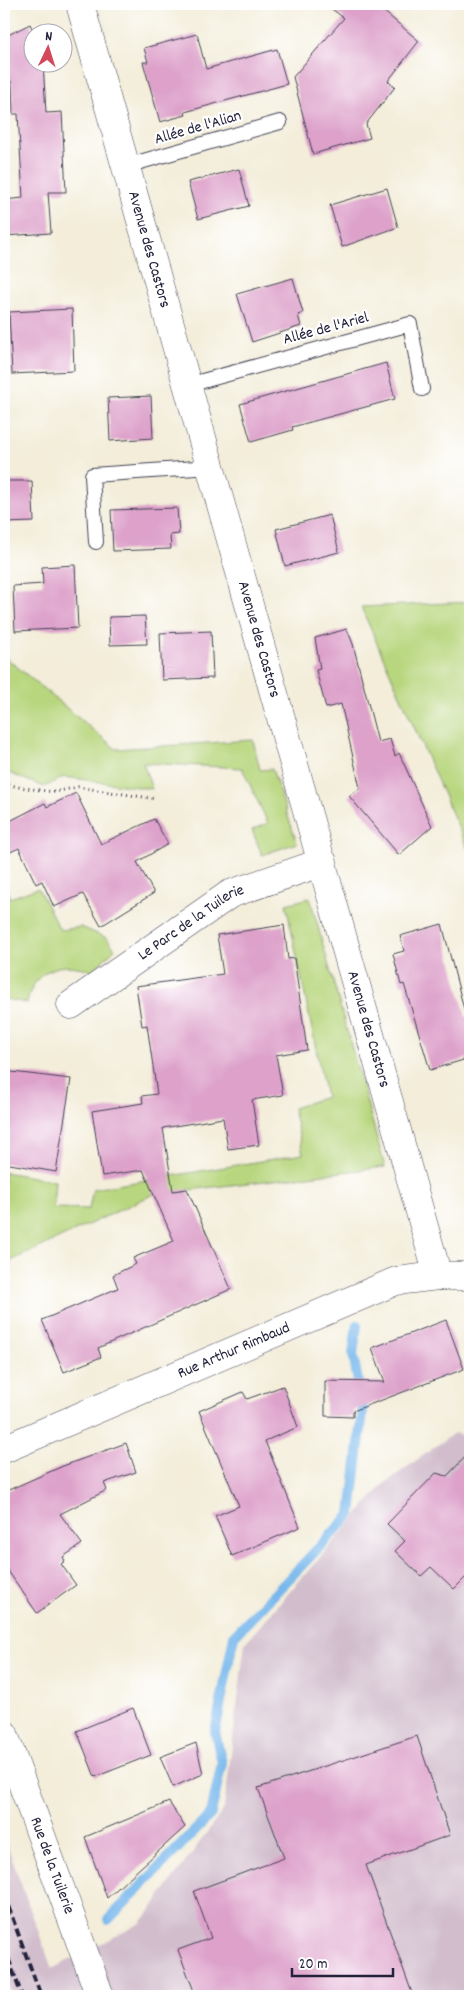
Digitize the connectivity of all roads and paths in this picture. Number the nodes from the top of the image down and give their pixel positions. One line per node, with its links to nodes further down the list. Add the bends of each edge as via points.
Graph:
1 (80, 4): 3 (street, Avenue des Castors)
2 (280, 122): 3 (lane, Allée de l'Alian)
3 (126, 166): 4 (street, Avenue des Castors)
4 (188, 385): 5 (lane, Allée de l'Ariel, via 410,324); 6 (street, Avenue des Castors)
5 (422, 388)
6 (211, 466): 7 (lane, via 92,475); 10 (street, Avenue des Castors)
7 (96, 542)
8 (4, 783): 9 (path, via 54,792 78,787)
9 (156, 799)
10 (323, 862): 11 (street, Le Parc de la Tuilerie, via 230,894); 12 (street, Avenue des Castors)
11 (71, 1005)
12 (438, 1276): 13 (street, Rue Arthur Rimbaud); 14 (street, Rue Arthur Rimbaud, via 396,1281)
13 (470, 1276)
14 (4, 1449)
15 (4, 1734): 16 (street, Rue de la Tuilerie)
16 (100, 1996)

